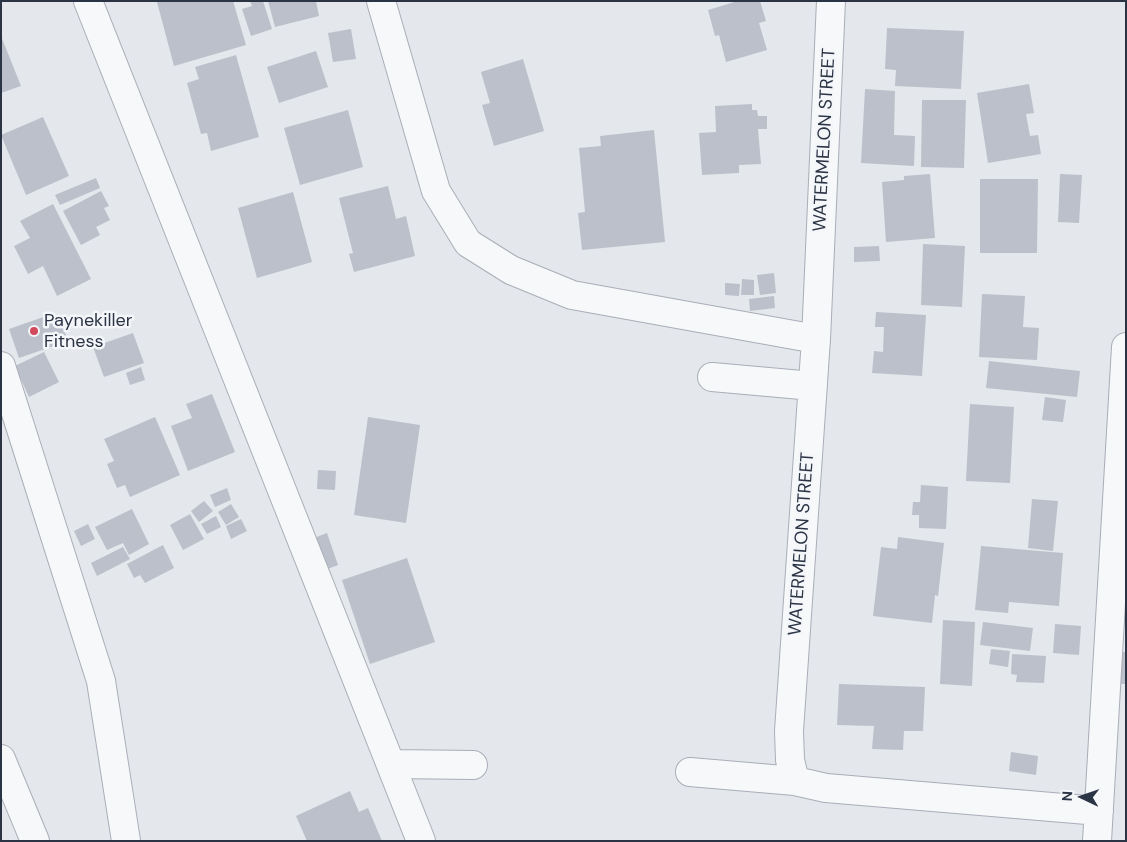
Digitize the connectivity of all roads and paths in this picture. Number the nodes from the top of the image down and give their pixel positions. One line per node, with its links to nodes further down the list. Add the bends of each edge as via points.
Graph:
1 (88, 1): 12 (street)
2 (380, 1): 4 (street, via 436,191 468,243 511,270 572,294)
3 (831, 1): 4 (street, WATERMELON STREET)
4 (816, 340): 8 (street, WATERMELON STREET)
5 (1126, 347): 10 (street)
6 (1, 366): 9 (street)
7 (712, 378): 8 (street)
8 (813, 386): 15 (street, WATERMELON STREET, via 789,731 790,760)
9 (8, 410): 18 (street, via 101,681)
10 (1122, 482): 16 (street)
11 (1, 759): 17 (street)
12 (393, 764): 13 (street); 19 (street)
13 (473, 765)
14 (690, 772): 15 (street)
15 (795, 780): 16 (street, via 826,788)
16 (1099, 810): 20 (street)
17 (35, 841)
18 (126, 841)
19 (422, 841)
20 (1097, 841)

